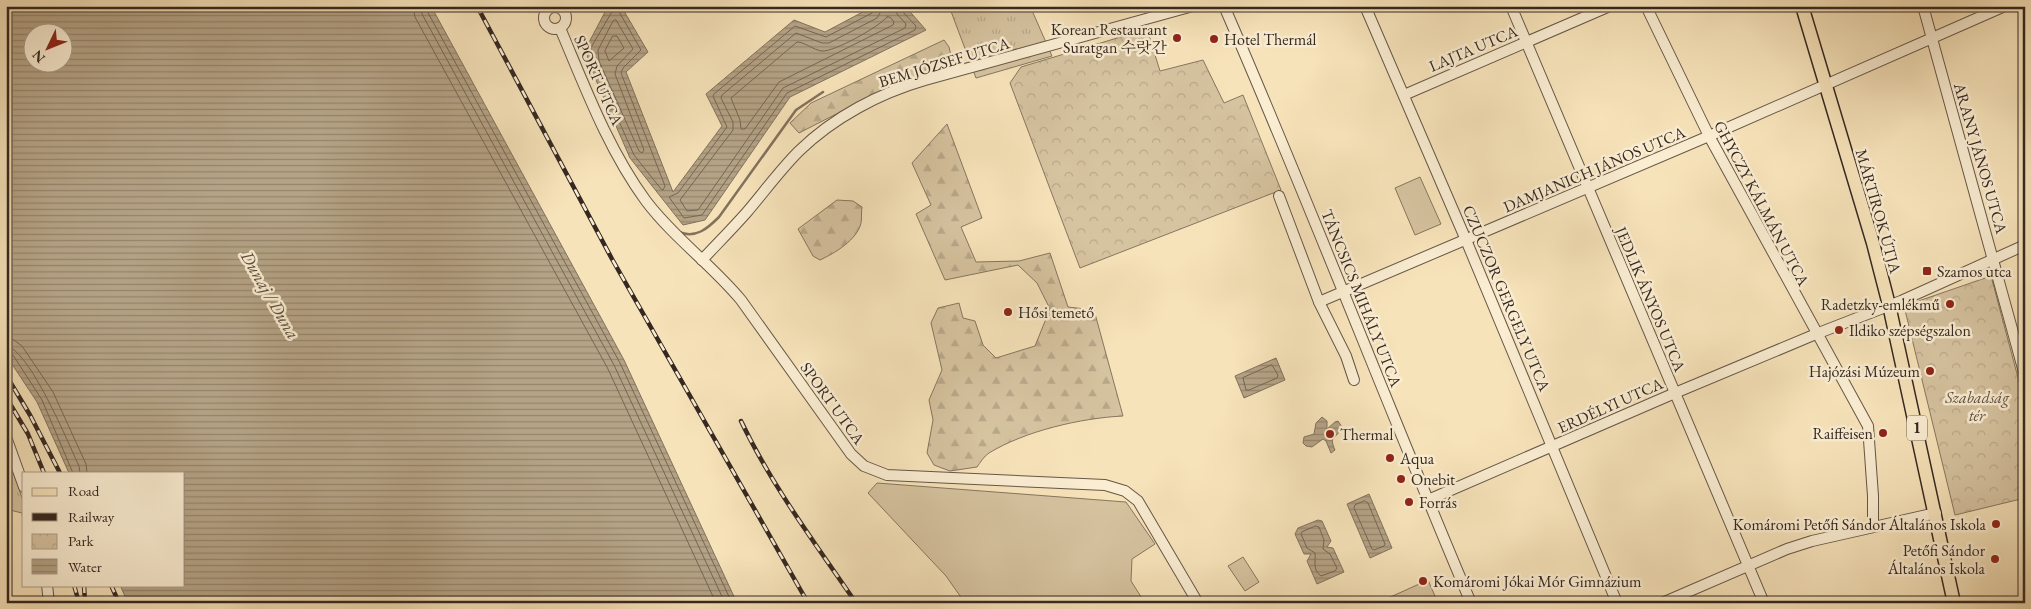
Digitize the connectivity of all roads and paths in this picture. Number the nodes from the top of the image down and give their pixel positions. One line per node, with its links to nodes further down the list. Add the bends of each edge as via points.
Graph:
1 (1194, 6): 21 (street, BEM JÓZSEF UTCA, via 925,80 877,97 800,150)
2 (1224, 6): 22 (street, TÁNCSICS MIHÁLY UTCA)
3 (1365, 6): 14 (street, CZUCZOR GERGELY UTCA)
4 (1511, 6): 12 (street, JEDLIK ÁNYOS UTCA)
5 (1610, 6): 12 (street, LAJTA UTCA)
6 (1646, 6): 15 (street, GHYCZY KÁLMÁN UTCA)
7 (1802, 6): 13 (main road, MÁRTÍROK ÚTJA / 1)
8 (1923, 6): 11 (street, ARANY JÁNOS UTCA)
9 (2005, 6): 11 (street, DAMJANICH JÁNOS UTCA)
10 (560, 28): 21 (street, SPORT UTCA, via 618,157 646,201)
11 (1931, 38): 13 (street, DAMJANICH JÁNOS UTCA); 20 (street, ARANY JÁNOS UTCA)
12 (1526, 42): 14 (street, LAJTA UTCA); 16 (street, JEDLIK ÁNYOS UTCA)
13 (1826, 85): 15 (street, DAMJANICH JÁNOS UTCA); 24 (main road, MÁRTÍROK ÚTJA / 1)
14 (1404, 95): 18 (street, CZUCZOR GERGELY UTCA)
15 (1709, 136): 16 (street, DAMJANICH JÁNOS UTCA); 25 (street, GHYCZY KÁLMÁN UTCA)
16 (1588, 188): 18 (street, DAMJANICH JÁNOS UTCA); 28 (street, JEDLIK ÁNYOS UTCA)
17 (1279, 196): 23 (street)
18 (1466, 240): 22 (street, DAMJANICH JÁNOS UTCA); 30 (street, CZUCZOR GERGELY UTCA)
19 (2025, 246): 20 (street)
20 (1993, 259): 24 (street); 26 (street, ARANY JÁNOS UTCA)
21 (702, 260): 38 (street, SPORT UTCA, via 726,281 741,300 837,436 864,466 887,475 1105,485 1125,490 1138,501)
22 (1343, 292): 23 (street, DAMJANICH JÁNOS UTCA); 32 (street, TÁNCSICS MIHÁLY UTCA)
23 (1319, 302): 27 (street, via 1346,356)
24 (1890, 305): 25 (street, ERDÉLYI UTCA); 33 (main road, MÁRTÍROK ÚTJA / 1)
25 (1816, 334): 28 (street, ERDÉLYI UTCA); 34 (street, GHYCZY KÁLMÁN UTCA, via 1868,426)
26 (2025, 376)
27 (1354, 380)
28 (1675, 393): 30 (street, ERDÉLYI UTCA); 35 (street, JEDLIK ÁNYOS UTCA)
29 (6, 437): 31 (street)
30 (1553, 446): 32 (street, ERDÉLYI UTCA); 40 (street, CZUCZOR GERGELY UTCA)
31 (22, 481)
32 (1428, 500): 39 (street, TÁNCSICS MIHÁLY UTCA)
33 (1936, 513): 34 (street); 43 (main road, MÁRTÍROK ÚTJA / 1)
34 (1873, 528): 35 (street, via 1812,541)
35 (1747, 565): 41 (street); 42 (street, JEDLIK ÁNYOS UTCA)
36 (47, 586): 37 (street)
37 (49, 603)
38 (1198, 603)
39 (1471, 603)
40 (1617, 603)
41 (1662, 603)
42 (1764, 603)
43 (1954, 603)

